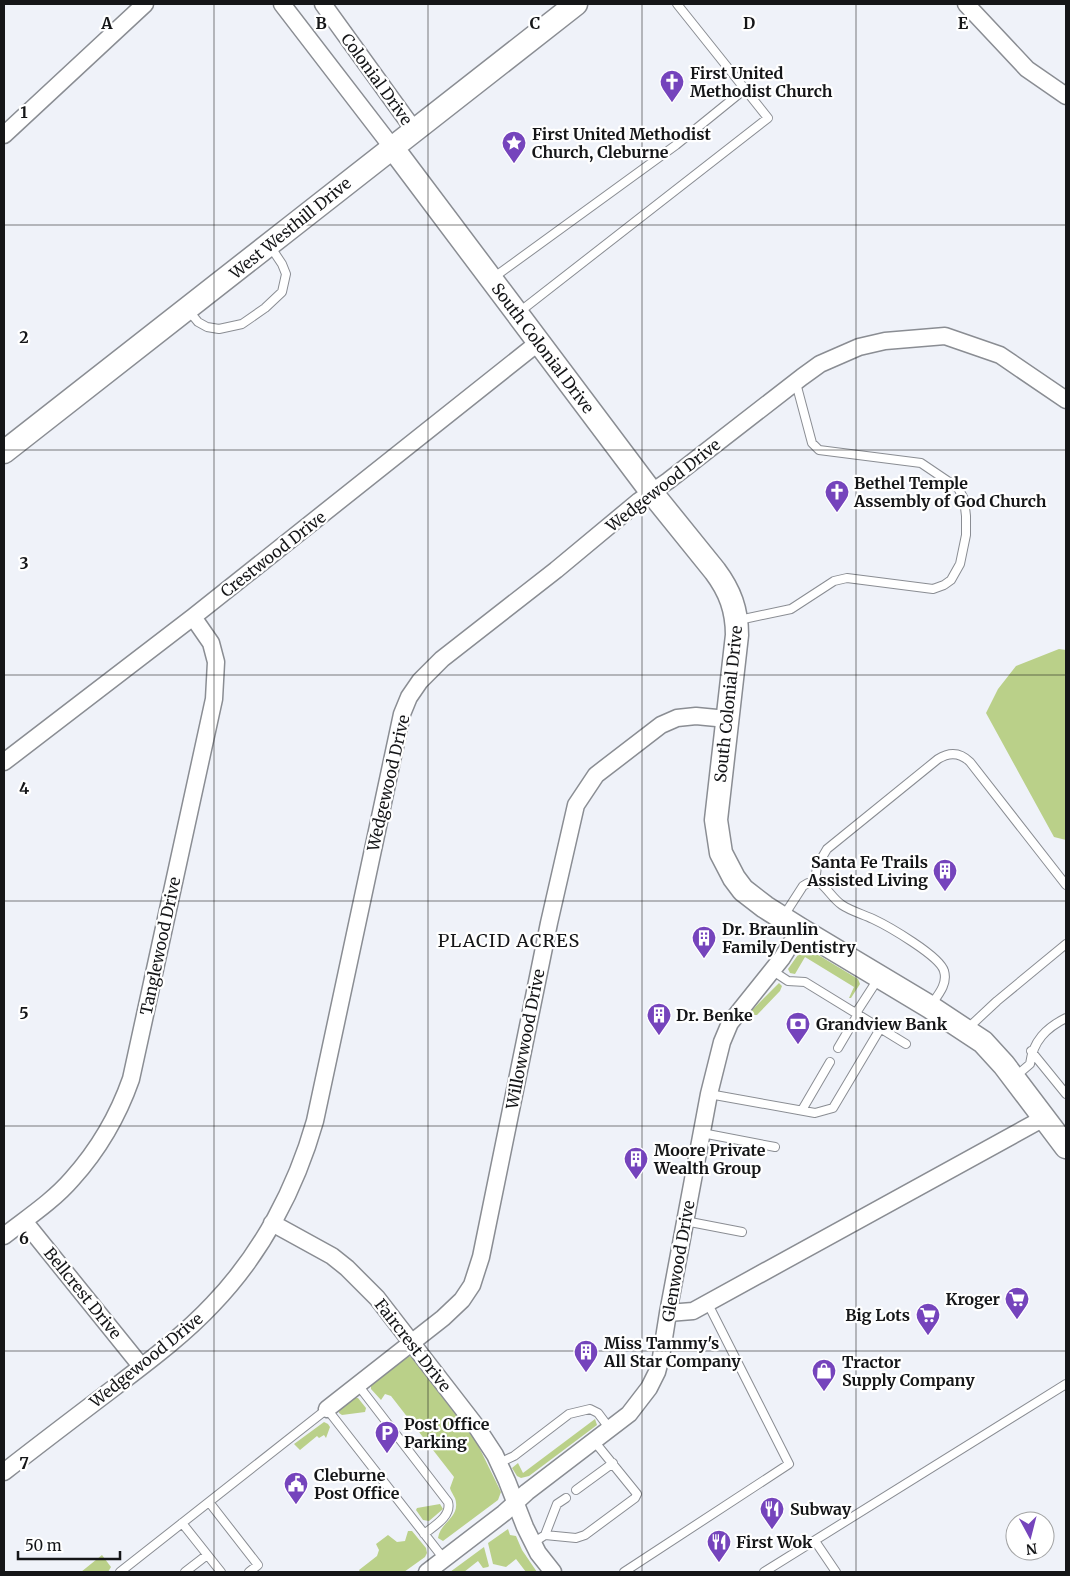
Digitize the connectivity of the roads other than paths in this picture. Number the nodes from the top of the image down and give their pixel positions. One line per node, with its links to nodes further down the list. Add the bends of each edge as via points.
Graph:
1 (145, 4): 10 (street)
2 (282, 4): 11 (street, Colonial Drive)
3 (323, 4): 9 (street, Colonial Drive)
4 (576, 4): 9 (street, West Westhill Drive)
5 (676, 4): 7 (lane)
6 (966, 4): 8 (street, via 1027,70)
7 (745, 89): 13 (lane, via 676,146); 15 (lane, via 768,118)
8 (1066, 96)
9 (414, 130): 11 (street, West Westhill Drive)
10 (4, 135)
11 (392, 147): 12 (street, West Westhill Drive); 13 (street, South Colonial Drive)
12 (268, 244): 14 (street, West Westhill Drive); 14 (lane, via 286,274 282,292 265,308 242,324 219,330 198,322)
13 (491, 279): 15 (street, South Colonial Drive)
14 (188, 310): 19 (street, West Westhill Drive)
15 (517, 314): 16 (street, South Colonial Drive)
16 (539, 342): 20 (street, South Colonial Drive); 21 (street, Crestwood Drive)
17 (796, 383): 18 (street, Wedgewood Drive, via 820,364 859,347 886,341 945,336 1000,355); 20 (street, Wedgewood Drive); 22 (lane, via 815,448 921,463 958,488 964,499 966,516 960,564 951,580 933,589 847,578 834,581 790,609)
18 (1066, 400)
19 (4, 452)
20 (652, 492): 22 (street, South Colonial Drive, via 724,584 733,601); 50 (street, Wedgewood Drive, via 442,659 409,696 396,737 314,1120 297,1173)
21 (193, 617): 24 (street, Crestwood Drive); 48 (street, Tanglewood Drive, via 211,643 216,662 214,699 131,1079 122,1105 93,1153 72,1180)
22 (737, 620): 23 (street, South Colonial Drive)
23 (727, 719): 27 (street, South Colonial Drive, via 716,820 721,853 743,890); 55 (street, Willowwood Drive, via 696,716 661,724 596,775 576,805 548,923 481,1258 472,1285 462,1300)
24 (4, 762)
25 (815, 882): 26 (lane, via 818,866 827,849 938,759 960,754 970,762); 27 (lane, via 808,883 798,892); 31 (lane, via 824,886 840,904 875,920 943,965 944,985)
26 (1066, 885)
27 (791, 924): 29 (street, Glenwood Drive); 30 (street, South Colonial Drive)
28 (1066, 944): 35 (lane)
29 (773, 971): 32 (lane, via 788,982 805,982); 41 (street, Glenwood Drive, via 730,1024 718,1055)
30 (879, 977): 31 (street, South Colonial Drive); 32 (lane)
31 (930, 1007): 35 (street, South Colonial Drive)
32 (857, 1014): 34 (lane); 37 (lane)
33 (1066, 1018): 38 (lane, via 1038,1040)
34 (880, 1028): 36 (lane); 43 (lane, via 833,1108 815,1112)
35 (966, 1030): 40 (street, South Colonial Drive, via 992,1050)
36 (906, 1044)
37 (838, 1048)
38 (1032, 1051): 40 (lane, via 1030,1064); 42 (lane)
39 (830, 1062): 43 (lane)
40 (1014, 1078): 44 (street, South Colonial Drive)
41 (709, 1094): 43 (lane); 45 (street, Glenwood Drive)
42 (1066, 1094)
43 (802, 1110)
44 (1044, 1118): 47 (street, South Colonial Drive); 53 (street)
45 (702, 1133): 46 (lane); 49 (street, Glenwood Drive)
46 (775, 1146)
47 (1066, 1147)
48 (24, 1220): 52 (street, Tanglewood Drive); 56 (street, Bellcrest Drive)
49 (685, 1221): 51 (lane); 54 (street, Glenwood Drive)
50 (272, 1223): 55 (street, Faircrest Drive, via 332,1256 347,1268 377,1298); 56 (street, Wedgewood Drive, via 215,1303 186,1331)
51 (742, 1232)
52 (4, 1236)
53 (707, 1302): 54 (street, via 693,1310); 81 (lane, via 789,1464)
54 (668, 1313): 60 (street, Glenwood Drive, via 657,1372 640,1401)
55 (412, 1342): 57 (street, Willowwood Drive); 63 (street, Faircrest Drive, via 476,1426)
56 (141, 1366): 64 (street, Wedgewood Drive)
57 (358, 1384): 59 (street, Willowwood Drive); 70 (lane, via 448,1502 447,1513)
58 (1066, 1384): 72 (lane)
59 (327, 1409): 67 (lane); 70 (lane)
60 (610, 1429): 61 (street, Glenwood Drive); 63 (lane, via 598,1413 590,1409 569,1414 514,1456)
61 (594, 1441): 62 (lane); 68 (street, Glenwood Drive)
62 (613, 1462): 65 (lane); 71 (lane, via 637,1494 635,1498 585,1535)
63 (499, 1463): 68 (street, Faircrest Drive)
64 (4, 1472)
65 (576, 1490)
66 (566, 1498): 71 (lane, via 557,1504)
67 (209, 1502): 69 (lane); 78 (lane, via 258,1565)
68 (515, 1503): 71 (street, Faircrest Drive); 74 (street, Glenwood Drive)
69 (182, 1523): 73 (lane); 75 (lane)
70 (424, 1534): 74 (lane)
71 (539, 1539): 80 (street, Faircrest Drive)
72 (815, 1541): 82 (lane); 83 (lane)
73 (207, 1555): 76 (lane); 77 (lane)
74 (444, 1559): 79 (street, Glenwood Drive)
75 (120, 1572)
76 (185, 1572)
77 (221, 1572)
78 (249, 1572)
79 (427, 1572)
80 (552, 1572)
81 (624, 1572)
82 (764, 1572)
83 (836, 1572)

